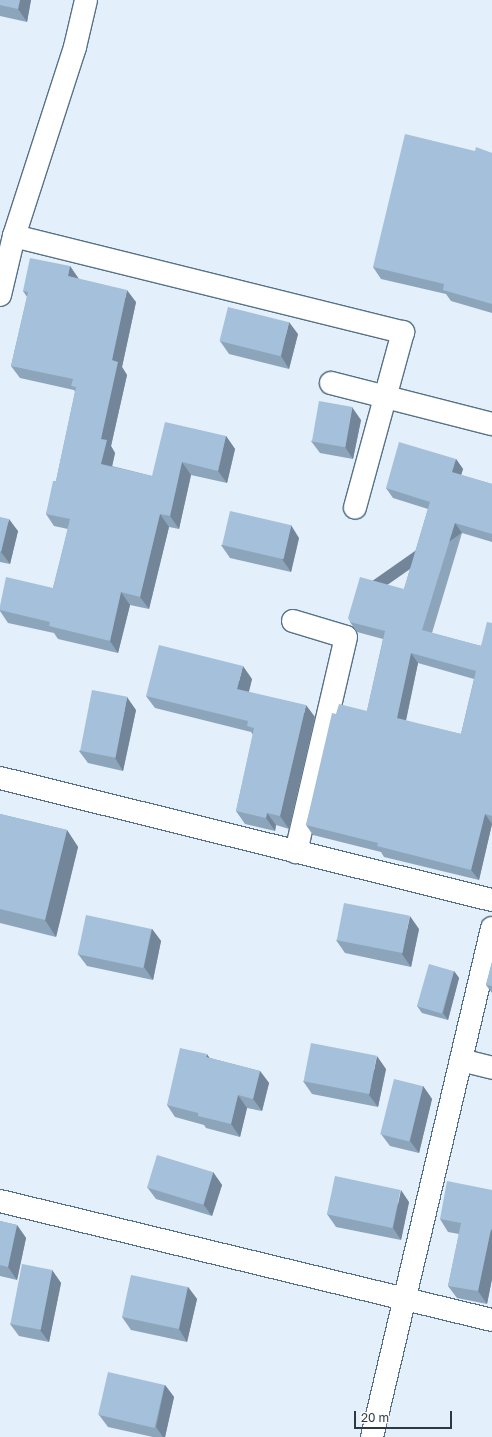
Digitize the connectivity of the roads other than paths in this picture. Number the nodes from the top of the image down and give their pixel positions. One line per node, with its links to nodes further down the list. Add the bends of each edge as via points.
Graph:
1 (86, 0): 2 (street, via 75,47)
2 (14, 236): 3 (street); 5 (street, via 403,332)
3 (0, 295)
4 (331, 383): 5 (street)
5 (385, 398): 6 (street); 7 (street)
6 (492, 424)
7 (355, 508)
8 (293, 621): 10 (street, via 346,637)
9 (0, 778): 10 (street)
10 (296, 852): 11 (street)
11 (492, 900)
12 (492, 928): 13 (street)
13 (461, 1060): 14 (street); 16 (street)
14 (492, 1068)
15 (0, 1201): 16 (street)
16 (405, 1299): 17 (street); 18 (street)
17 (492, 1320)
18 (372, 1437)

